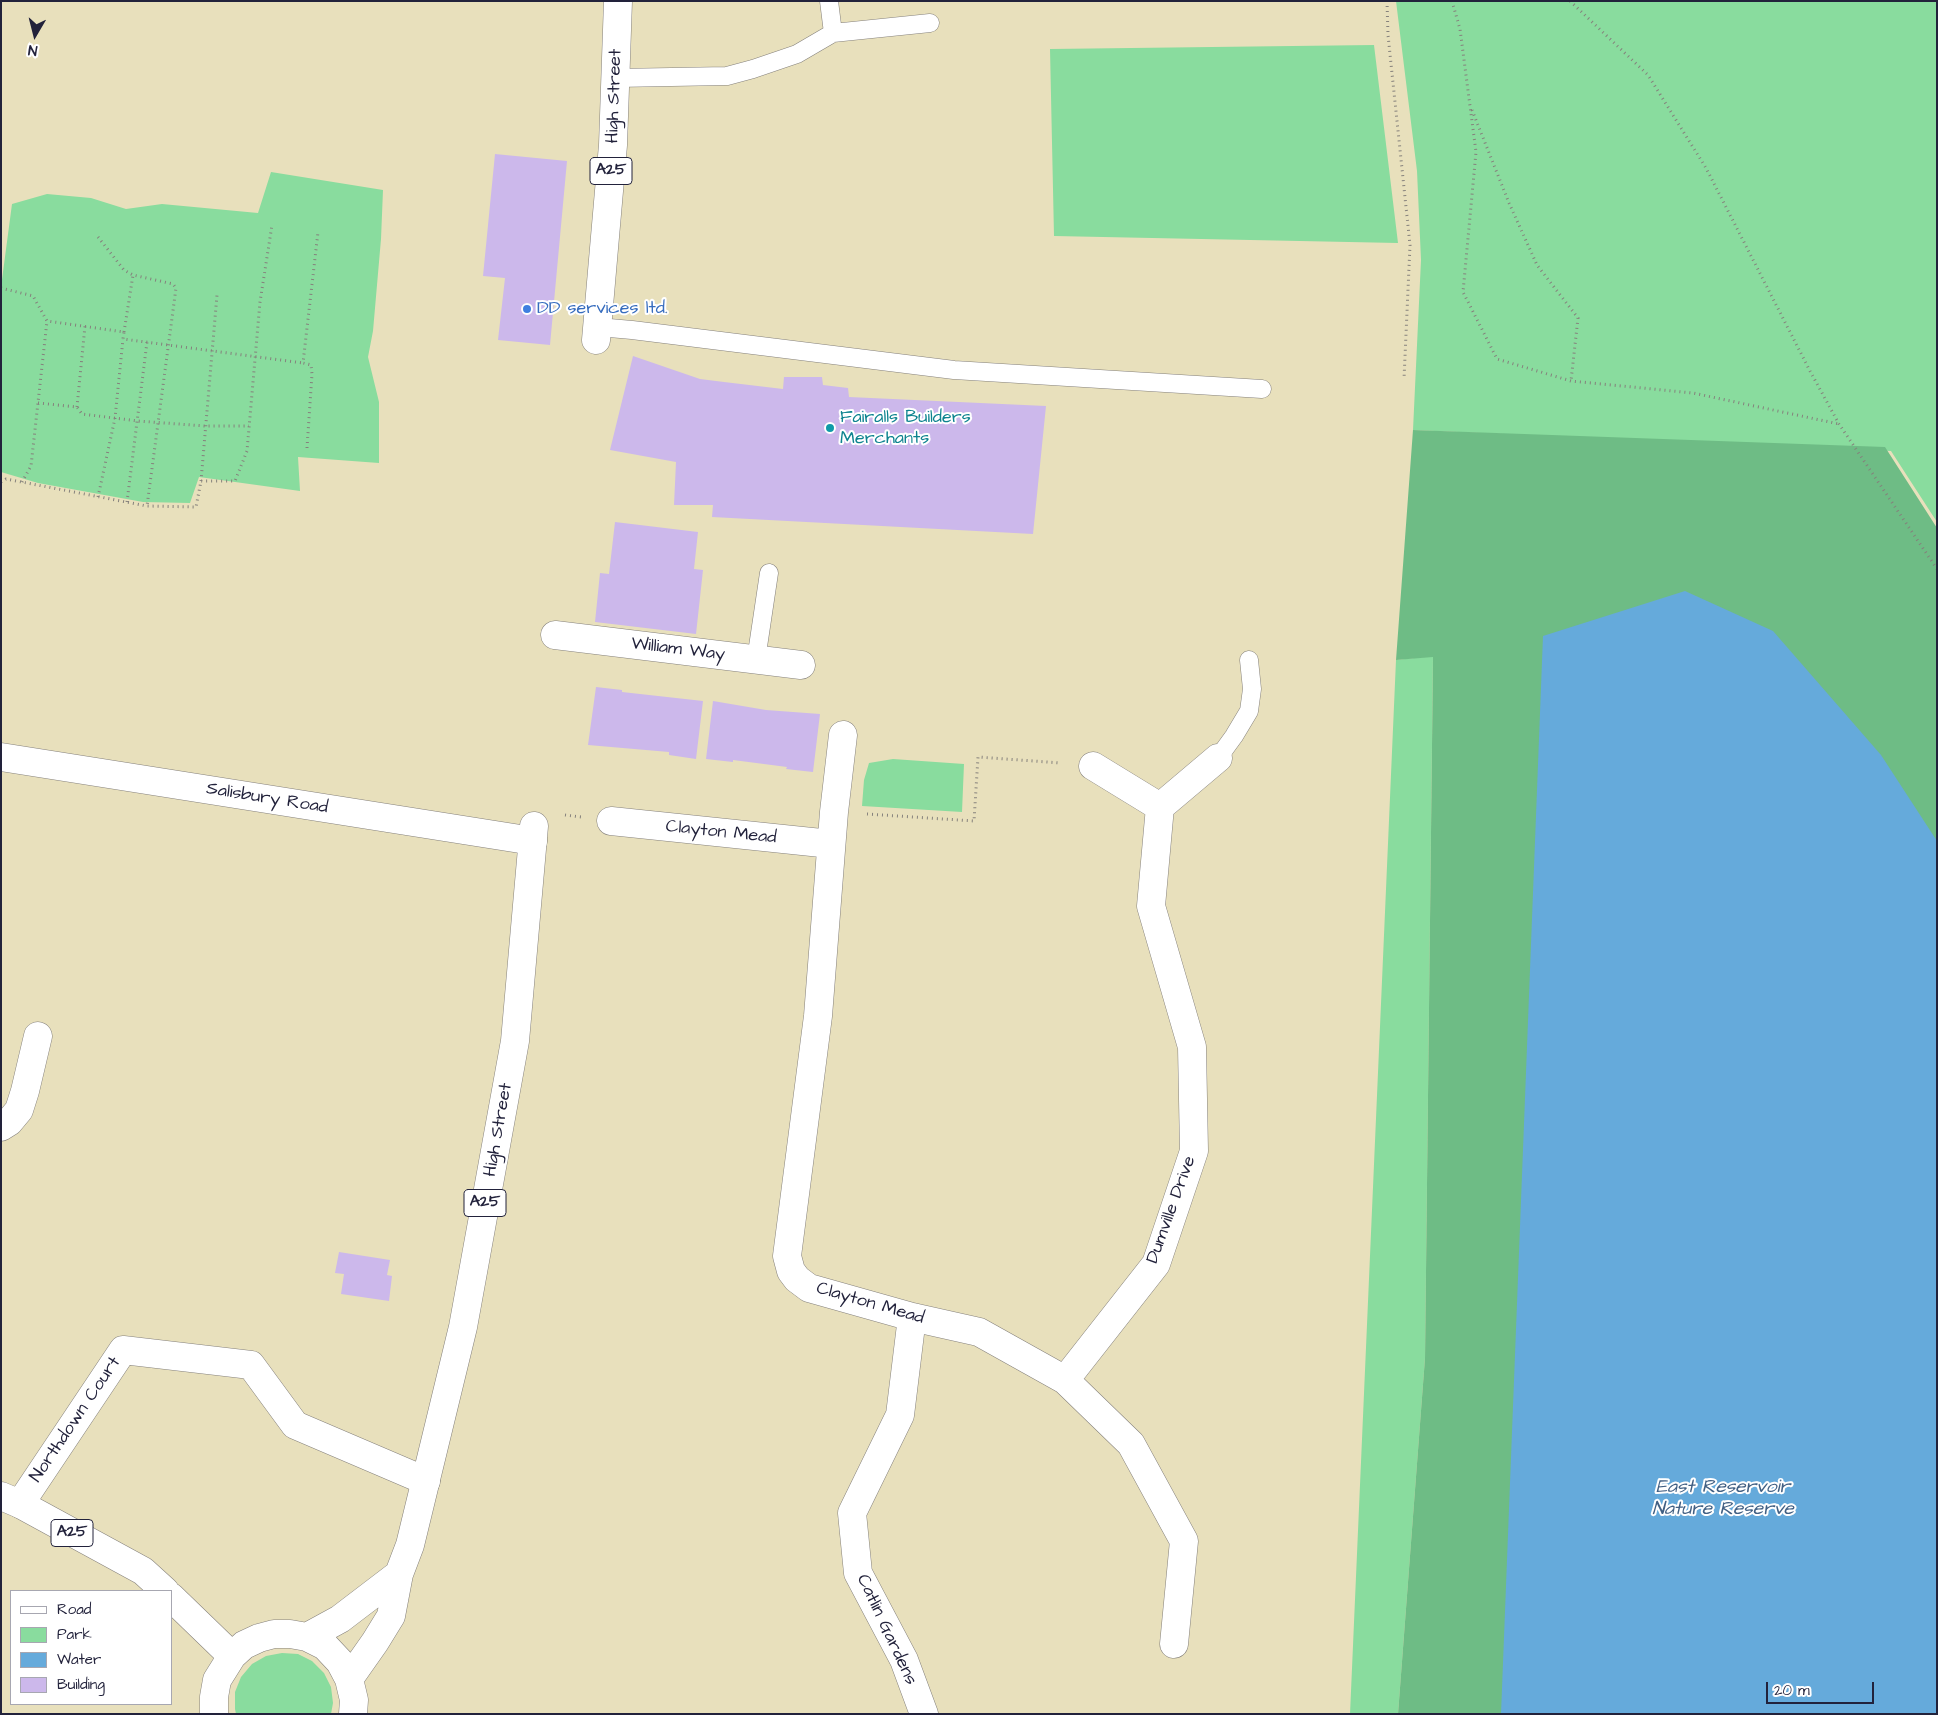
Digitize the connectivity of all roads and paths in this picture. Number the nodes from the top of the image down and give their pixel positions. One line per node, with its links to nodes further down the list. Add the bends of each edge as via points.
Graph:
1 (618, 1): 8 (street, High Street / A25)
2 (829, 1): 7 (lane)
3 (1387, 1): 26 (path, via 1410,245)
4 (1452, 1): 9 (path, via 1460,29)
5 (1570, 1): 34 (path, via 1648,75 1706,168)
6 (930, 22): 7 (lane)
7 (832, 34): 8 (lane, via 797,54 726,76)
8 (616, 78): 19 (street, High Street / A25)
9 (1470, 104): 27 (path, via 1537,266 1578,318); 27 (path, via 1476,152 1463,292 1497,359)
10 (272, 226): 24 (path)
11 (318, 232): 25 (path)
12 (98, 237): 13 (path, via 124,270)
13 (133, 275): 18 (path); 22 (path, via 173,284 176,288)
14 (1, 288): 16 (path, via 32,296)
15 (217, 295): 23 (path)
16 (47, 321): 17 (path); 29 (path)
17 (85, 326): 18 (path); 30 (path)
18 (124, 332): 20 (path)
19 (597, 334): 28 (lane, via 632,330 954,370)
20 (123, 339): 21 (path); 31 (path)
21 (147, 342): 22 (path); 32 (path)
22 (167, 345): 23 (path); 33 (path)
23 (212, 351): 24 (path); 35 (path)
24 (255, 357): 25 (path); 36 (path)
25 (303, 363): 37 (path, via 310,365 312,374)
26 (1404, 379)
27 (1571, 381): 34 (path, via 1693,393)
28 (1262, 389)
29 (38, 403): 30 (path); 40 (path, via 31,466)
30 (76, 407): 31 (path, via 82,414)
31 (115, 418): 32 (path); 41 (path)
32 (138, 421): 33 (path); 42 (path)
33 (159, 422): 35 (path); 43 (path)
34 (1839, 424): 44 (path)
35 (204, 426): 36 (path); 38 (path)
36 (249, 426): 38 (path, via 247,451 235,481)
37 (307, 448)
38 (200, 481): 43 (path, via 196,507)
39 (1, 482): 40 (path, via 6,479)
40 (22, 482): 41 (path)
41 (98, 496): 42 (path)
42 (127, 502): 43 (path)
43 (147, 506)
44 (1937, 569)
45 (769, 573): 47 (lane)
46 (556, 635): 47 (street, William Way)
47 (756, 660): 49 (street, William Way)
48 (1249, 660): 52 (lane, via 1252,689 1249,711)
49 (801, 665)
50 (843, 735): 55 (street, Clayton Mead)
51 (1, 757): 58 (street, Salisbury Road)
52 (1218, 758): 54 (street)
53 (1093, 766): 54 (street); 55 (path, via 978,757 974,821)
54 (1160, 807): 63 (street, Dumville Drive, via 1151,906 1192,1047 1194,1151 1156,1264)
55 (834, 812): 59 (street, Clayton Mead)
56 (560, 815): 57 (path)
57 (611, 821): 59 (street, Clayton Mead)
58 (533, 834): 64 (street, High Street / A25, via 515,1041 463,1328)
59 (832, 844): 62 (street, Clayton Mead, via 818,1016 787,1256 791,1271 809,1288)
60 (38, 1036): 61 (street, via 19,1110)
61 (1, 1127)
62 (912, 1317): 63 (street, Clayton Mead, via 979,1332); 75 (street, Catlin Gardens, via 900,1415 852,1513 858,1572 904,1660)
63 (1065, 1380): 70 (street, Clayton Mead, via 1131,1444 1184,1541)
64 (426, 1481): 65 (street, Northdown Court, via 295,1425 251,1365 123,1350); 66 (street, High Street / A25)
65 (11, 1500): 67 (street, A25, via 143,1571)
66 (399, 1574): 69 (street, via 340,1619); 72 (street, High Street / A25, via 391,1616)
67 (164, 1590)
68 (172, 1598): 71 (street)
69 (307, 1637): 71 (street, via 290,1634 267,1636 244,1645); 72 (street, via 324,1646 340,1662)
70 (1174, 1644)
71 (232, 1656): 73 (street, via 217,1680)
72 (350, 1679): 74 (street)
73 (214, 1714)
74 (353, 1714)
75 (924, 1714)

